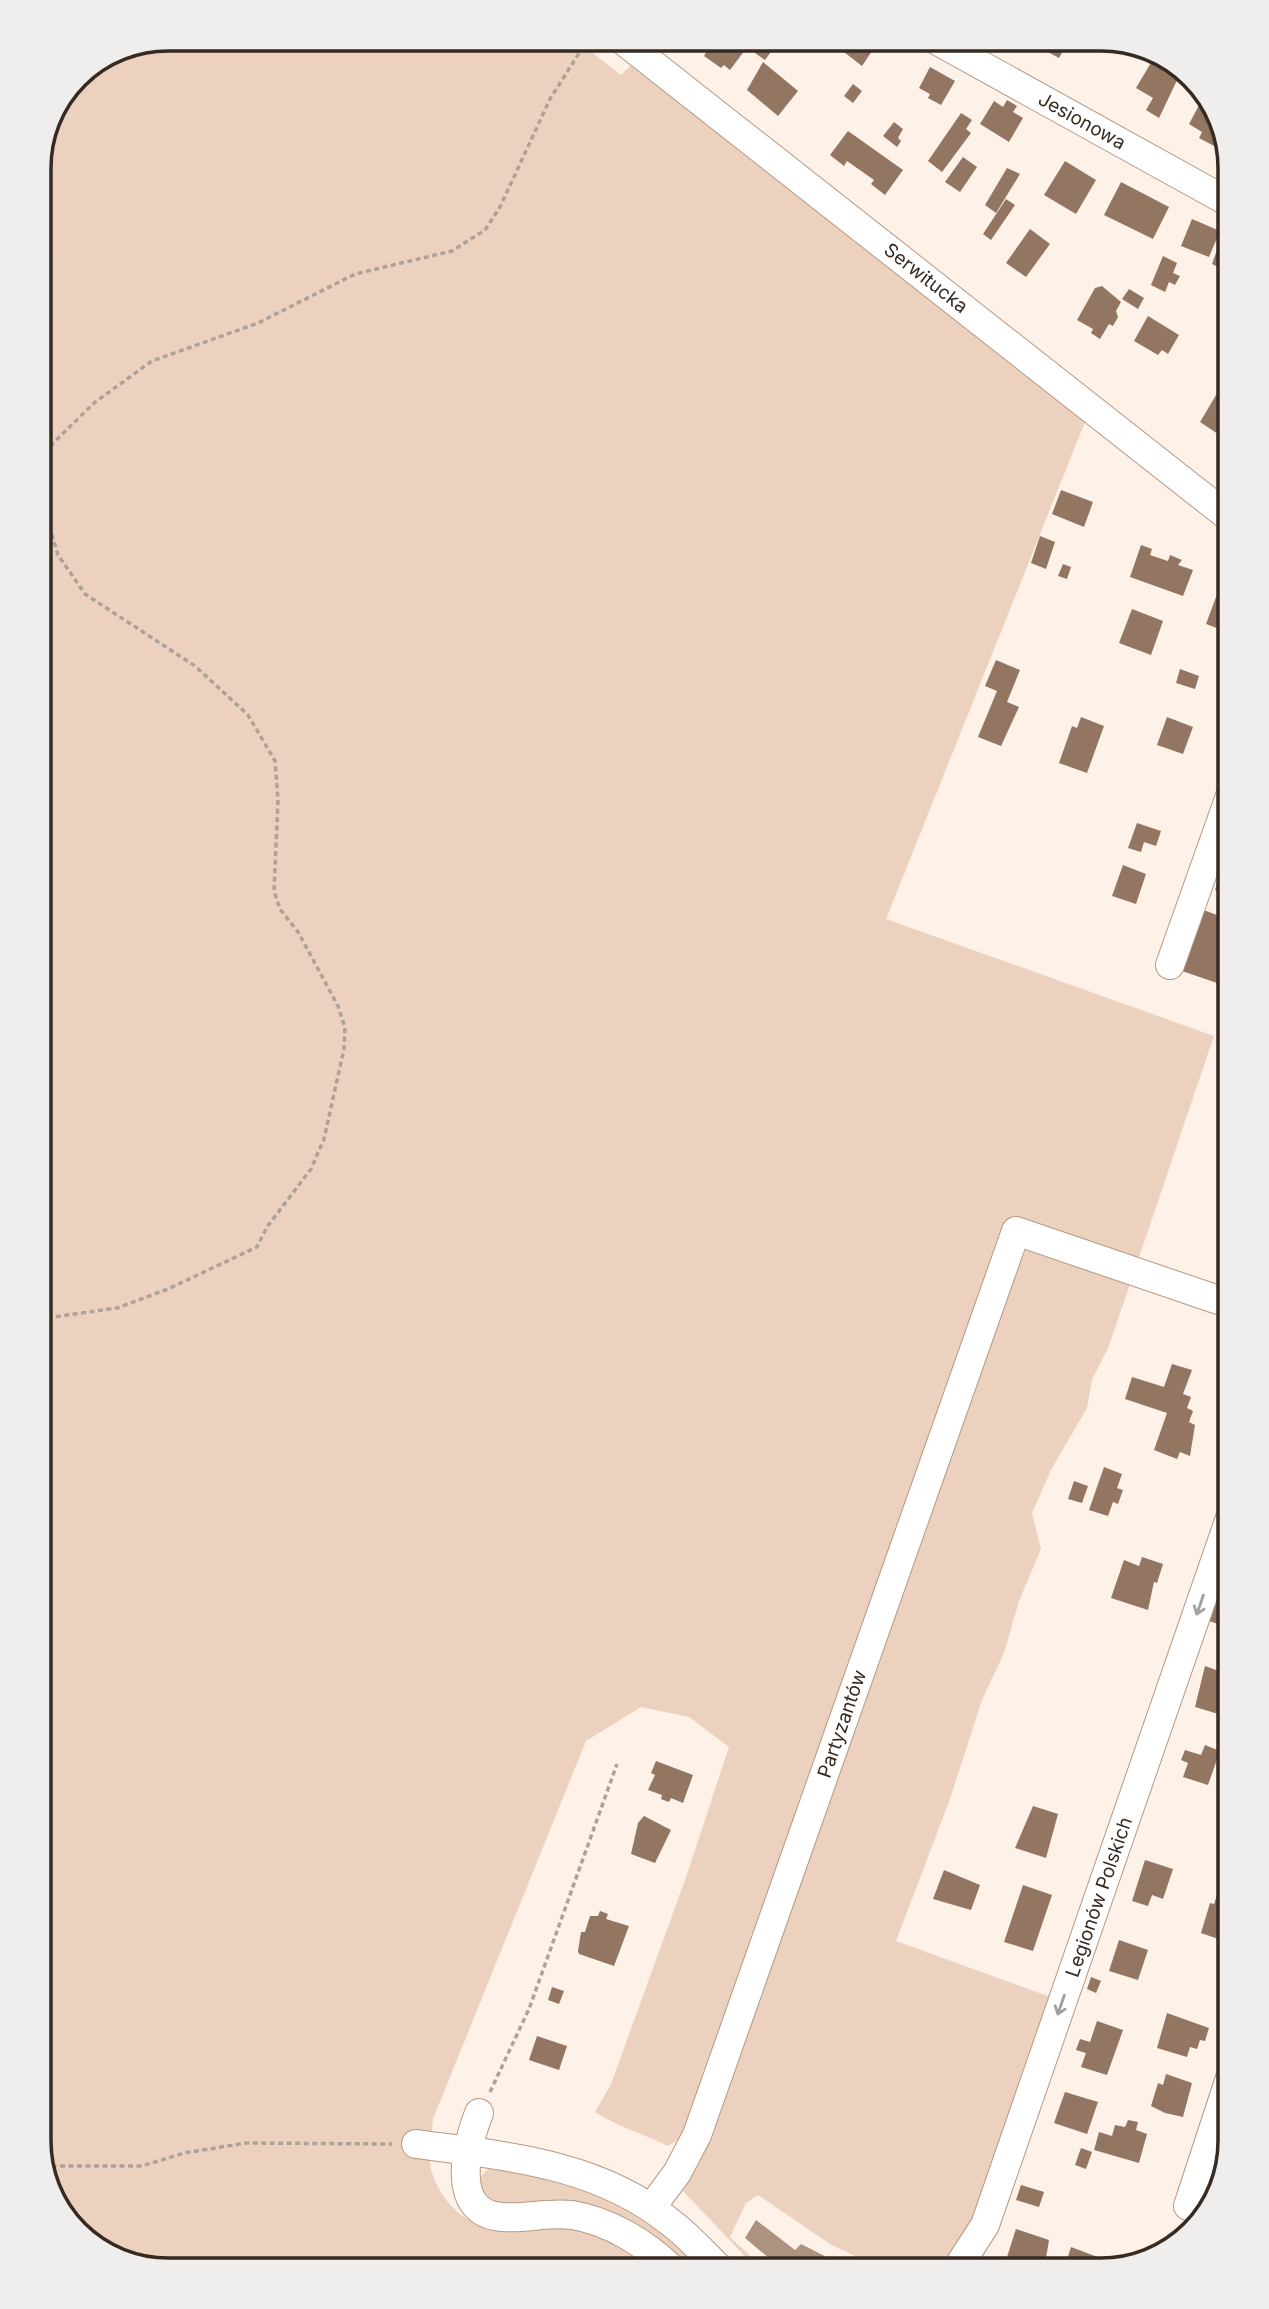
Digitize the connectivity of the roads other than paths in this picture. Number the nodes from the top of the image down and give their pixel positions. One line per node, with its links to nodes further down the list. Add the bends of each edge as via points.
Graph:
1 (636, 51): 4 (street, Serwitucka)
2 (956, 51): 3 (street, Jesionowa)
3 (1218, 195)
4 (1218, 509)
5 (1218, 830): 6 (street)
6 (1170, 965)
7 (1218, 1300): 14 (street, Partyzantów, via 1016,1231 696,2135)
8 (1218, 1553): 15 (street, Legionów Polskich, one-way to 15)
9 (480, 2113): 12 (street)
10 (1218, 2129): 13 (street)
11 (416, 2144): 12 (street)
12 (468, 2151): 14 (street, via 576,2172); 16 (street, via 467,2191 486,2215 573,2215 621,2232)
13 (1200, 2203)
14 (652, 2208): 17 (street)
15 (985, 2225): 18 (street, Legionów Polskich); 19 (street)
16 (657, 2258)
17 (708, 2258)
18 (964, 2258)
19 (974, 2258)

